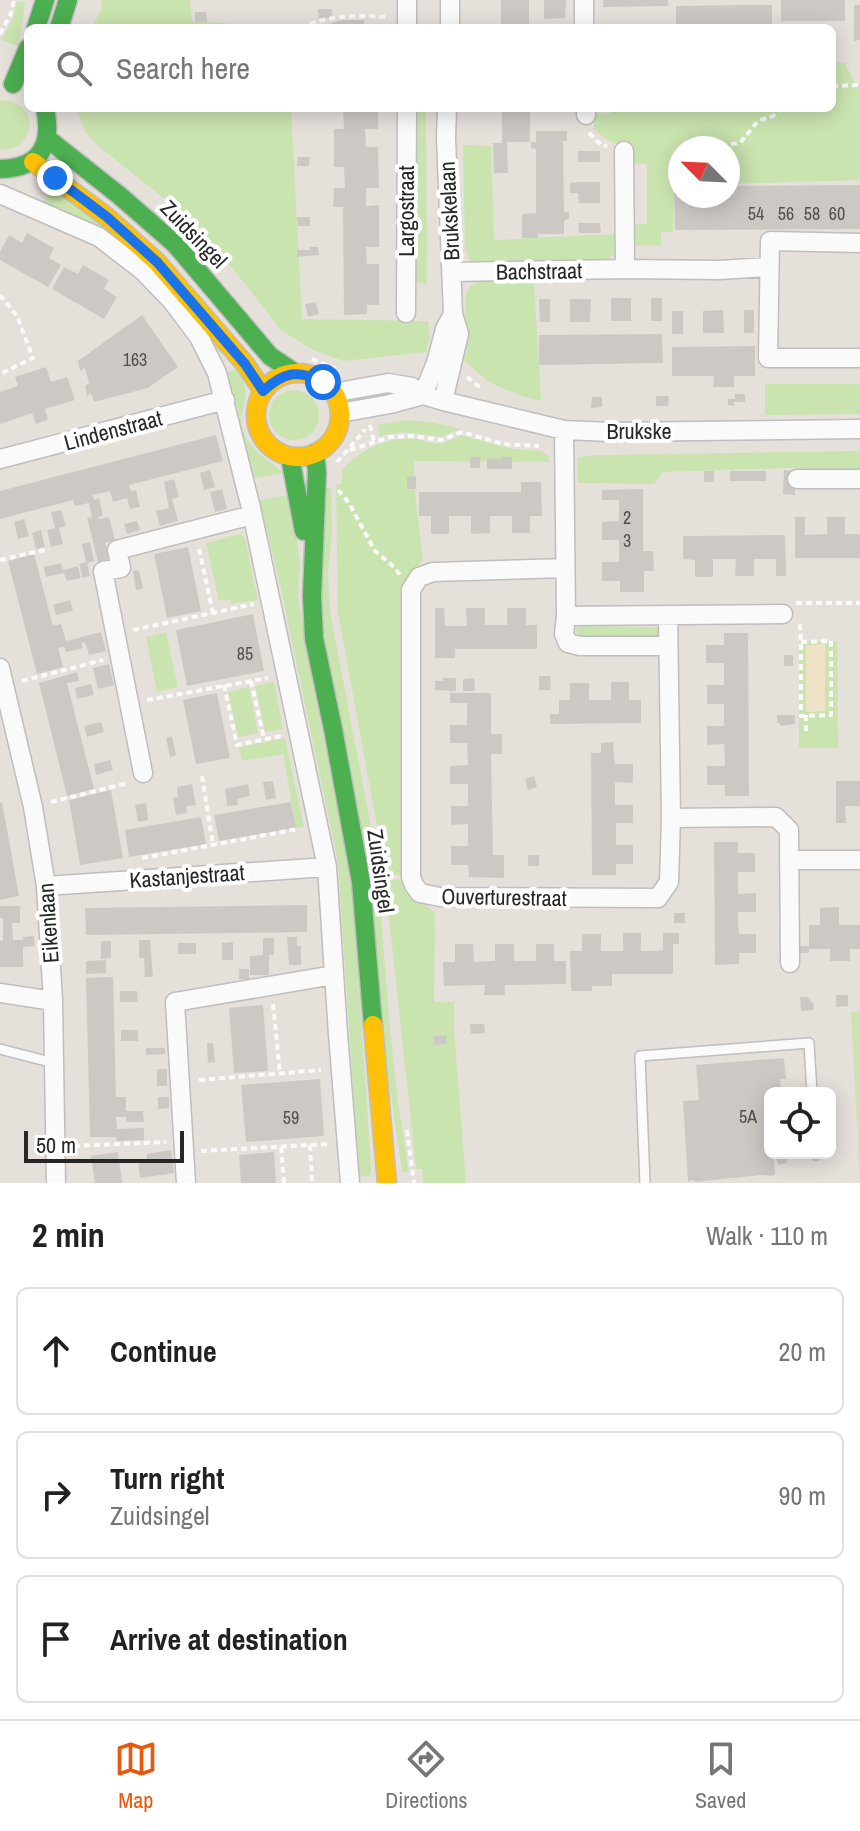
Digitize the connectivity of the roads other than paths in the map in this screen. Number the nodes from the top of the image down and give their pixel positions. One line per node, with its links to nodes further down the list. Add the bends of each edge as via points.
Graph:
1 (45, 0): 5 (main road)
2 (68, 0): 6 (main road)
3 (450, 0): 7 (street)
4 (584, 0): 8 (street)
5 (37, 24)
6 (60, 24)
7 (450, 24)
8 (584, 24)
9 (24, 59): 10 (main road)
10 (14, 87)
11 (46, 112): 14 (main road)
12 (407, 112): 23 (street, Largostraat)
13 (447, 112): 22 (street, Brukskelaan)
14 (48, 139): 16 (main road); 26 (main road, Zuidsingel, via 175,244 270,356)
15 (624, 151): 21 (street)
16 (33, 162): 17 (main road); 27 (main road, via 157,262)
17 (0, 169)
18 (0, 194): 30 (street, via 99,237 143,271 199,337)
19 (860, 243): 20 (street, via 770,241)
20 (769, 267): 21 (street, Bachstraat); 25 (street, via 768,358)
21 (625, 269): 22 (street, Bachstraat)
22 (452, 272): 24 (street, Brukskelaan)
23 (406, 313)
24 (453, 314): 29 (street, Brukskelaan); 31 (street, Brukskelaan, via 459,334)
25 (860, 358)
26 (295, 373): 27 (main road); 28 (main road, via 310,375)
27 (263, 391): 36 (main road, via 256,406 262,439)
28 (333, 393): 29 (street, Brukske, via 388,383); 32 (main road)
29 (423, 395): 31 (street, Brukske); 32 (street)
30 (225, 400): 37 (street, Lindenstraat); 40 (street)
31 (443, 401): 34 (street, Brukske)
32 (340, 413): 35 (main road, via 329,444)
33 (860, 429): 34 (street, Brukske, via 610,432)
34 (564, 439): 42 (street)
35 (315, 453): 36 (main road); 41 (main road, Zuidsingel)
36 (290, 457): 41 (main road, Zuidsingel)
37 (0, 459)
38 (797, 479): 39 (street)
39 (860, 479)
40 (252, 515): 48 (street, via 117,550 121,568 103,571); 52 (street)
41 (312, 568): 64 (main road, Zuidsingel, via 314,638 361,882)
42 (565, 568): 45 (street); 49 (street, Ouverturestraat, via 433,572 419,577 411,590 414,885 420,893 440,897 658,898 669,882)
43 (783, 614): 44 (street)
44 (668, 615): 45 (street); 46 (street, Ouverturestraat)
45 (566, 616): 46 (street, via 568,643)
46 (668, 646): 49 (street, Ouverturestraat)
47 (3, 686): 53 (street, Eikenlaan)
48 (143, 773)
49 (671, 818): 50 (street, via 776,817 789,830)
50 (789, 860): 51 (street); 54 (street)
51 (860, 860)
52 (327, 867): 53 (street, Kastanjestraat); 55 (street)
53 (46, 886): 57 (street, Eikenlaan)
54 (790, 963)
55 (334, 975): 62 (street, via 175,1002); 63 (street)
56 (0, 993): 57 (street)
57 (53, 1001): 59 (street, Eikenlaan)
58 (0, 1049): 59 (lane)
59 (54, 1063): 61 (street, Eikenlaan)
60 (812, 1087): 65 (lane, via 809,1043 640,1056)
61 (56, 1183)
62 (186, 1183)
63 (350, 1183)
64 (387, 1183)
65 (645, 1183)

